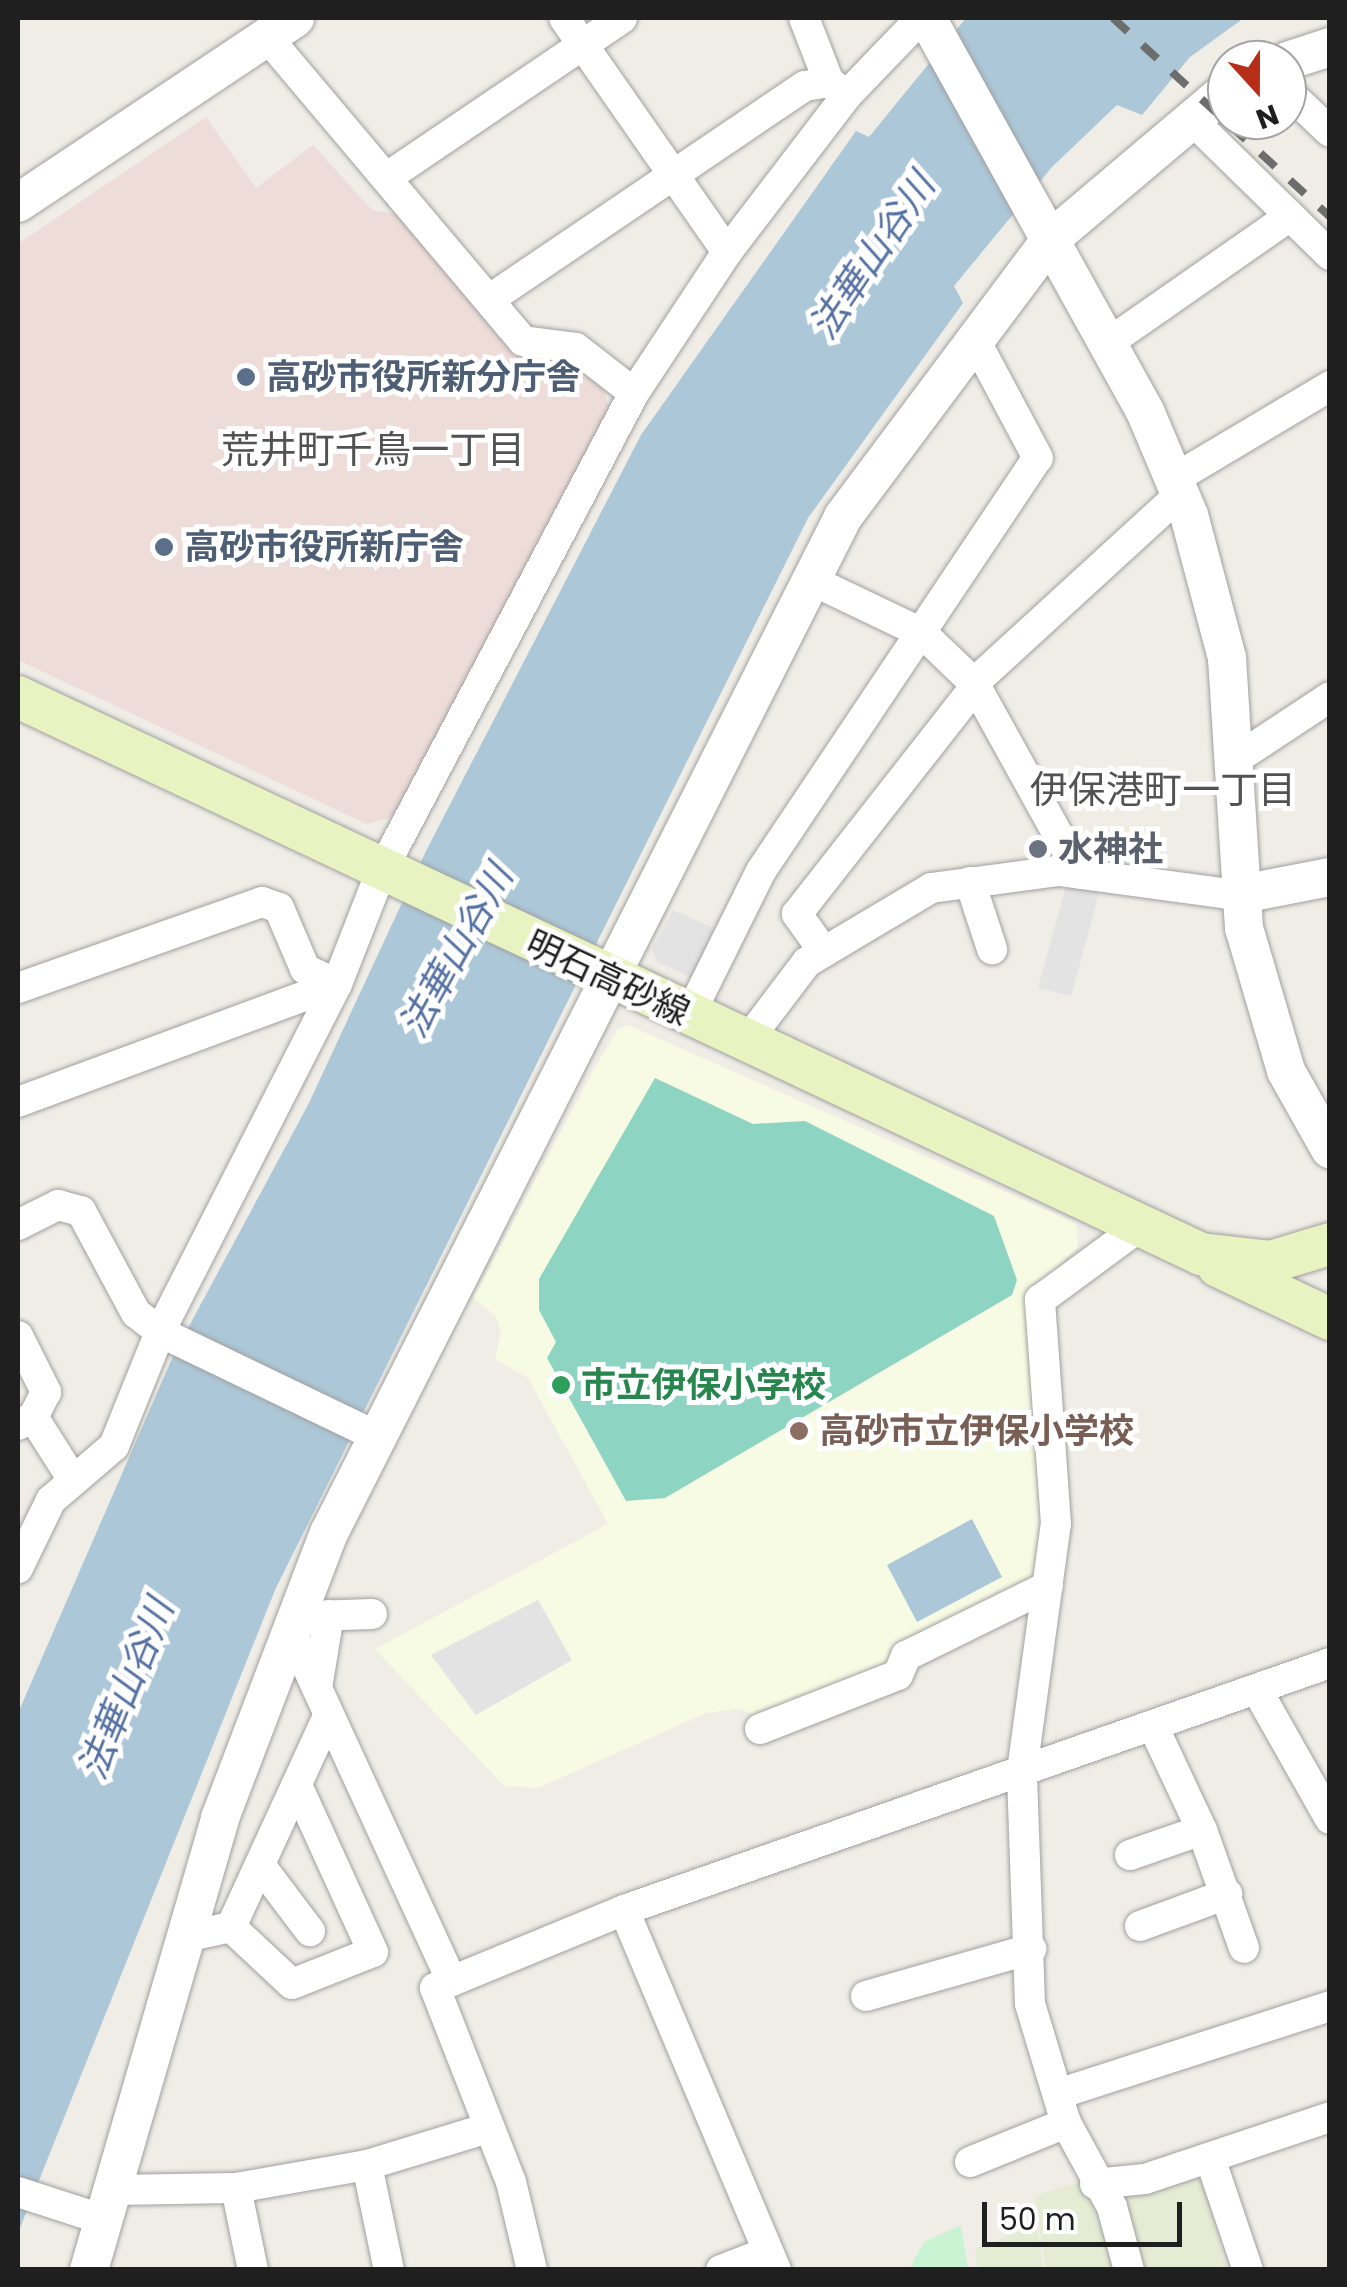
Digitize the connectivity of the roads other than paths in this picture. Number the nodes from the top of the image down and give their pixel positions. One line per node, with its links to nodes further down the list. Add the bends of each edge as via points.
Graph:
1 (564, 18): 6 (street)
2 (622, 18): 6 (street)
3 (804, 18): 7 (street)
4 (910, 22): 7 (street); 16 (street)
5 (281, 27): 13 (street); 14 (street)
6 (584, 44): 12 (street); 13 (street)
7 (838, 89): 12 (street, via 805,86); 17 (street)
8 (1207, 105): 10 (street)
9 (1307, 110): 11 (street)
10 (1190, 118): 15 (street); 16 (street)
11 (1330, 132)
12 (670, 174): 17 (street); 19 (street)
13 (386, 178): 19 (street)
14 (18, 203)
15 (1290, 216): 18 (street); 21 (street)
16 (1052, 238): 20 (street); 21 (street)
17 (726, 252): 23 (street)
18 (1330, 255)
19 (490, 299): 23 (street, via 524,341 576,348)
20 (975, 340): 25 (street, via 842,517); 26 (street, via 1038,458)
21 (1108, 343): 24 (street)
22 (1330, 386): 24 (street)
23 (634, 394): 32 (street)
24 (1177, 487): 27 (street); 30 (street, via 1212,582 1227,658)
25 (811, 580): 26 (street); 38 (street)
26 (922, 633): 27 (street); 41 (street, via 761,871)
27 (975, 685): 31 (street); 37 (street, via 797,914)
28 (18, 697): 32 (main road, 明石高砂線)
29 (1330, 697): 30 (street)
30 (1233, 761): 35 (street)
31 (1080, 874): 34 (street); 35 (street)
32 (392, 877): 38 (main road, 明石高砂線); 39 (street)
33 (1330, 877): 35 (street)
34 (970, 882): 36 (street); 37 (street, via 931,888)
35 (1237, 895): 44 (street, via 1286,1071)
36 (992, 949)
37 (824, 952): 42 (street, via 807,962)
38 (601, 975): 41 (main road, 明石高砂線); 55 (street)
39 (338, 984): 40 (street, via 305,969 278,908 262,902); 43 (street); 52 (street)
40 (18, 988)
41 (690, 1016): 42 (main road, 明石高砂線)
42 (748, 1041): 46 (main road, 明石高砂線)
43 (18, 1102)
44 (1330, 1149)
45 (18, 1224): 52 (street, via 58,1205 81,1211 136,1313)
46 (1139, 1227): 48 (main road, 明石高砂線); 58 (street, via 1040,1300 1056,1524)
47 (1330, 1244): 49 (main road, 明石高砂線)
48 (1201, 1254): 49 (main road, 明石高砂線); 51 (main road, 明石高砂線)
49 (1270, 1262): 50 (main road, 明石高砂線)
50 (1330, 1275)
51 (1330, 1320)
52 (160, 1332): 55 (street); 56 (street, via 114,1446 88,1475)
53 (18, 1336): 54 (street, via 46,1392)
54 (25, 1421): 56 (street)
55 (374, 1435): 60 (street)
56 (72, 1480): 57 (street, via 51,1500)
57 (18, 1568)
58 (1048, 1586): 65 (street, via 906,1656 898,1675); 66 (street)
59 (372, 1614): 60 (street)
60 (308, 1623): 63 (street); 63 (street); 77 (street, via 220,1818)
61 (1330, 1662): 62 (street)
62 (1258, 1690): 64 (street); 68 (street)
63 (323, 1701): 67 (street); 80 (street)
64 (1153, 1726): 66 (street); 69 (street)
65 (760, 1728)
66 (1022, 1772): 73 (street); 79 (street)
67 (297, 1784): 71 (street); 75 (street, via 373,1952 292,1984)
68 (1330, 1819)
69 (1202, 1830): 70 (street); 72 (street)
70 (1130, 1854)
71 (260, 1864): 75 (street); 76 (street)
72 (1227, 1894): 74 (street); 78 (street)
73 (624, 1910): 80 (street); 93 (street)
74 (1140, 1926)
75 (231, 1927): 77 (street)
76 (310, 1931)
77 (186, 1937): 92 (street)
78 (1244, 1948)
79 (1031, 1949): 81 (street); 83 (street, via 1030,2004)
80 (452, 1981): 85 (street, via 435,1988)
81 (866, 1996)
82 (1330, 2006): 83 (street)
83 (1062, 2108): 87 (street); 89 (street)
84 (1326, 2126): 86 (street)
85 (488, 2128): 88 (street); 97 (street, via 511,2182)
86 (1210, 2158): 89 (street, via 1145,2178); 100 (street, via 1244,2242)
87 (970, 2162)
88 (367, 2165): 90 (street); 96 (street)
89 (1095, 2184): 99 (street, via 1112,2207)
90 (236, 2188): 92 (street); 95 (street)
91 (18, 2192): 92 (street)
92 (108, 2205): 94 (street)
93 (772, 2260): 98 (street)
94 (89, 2270)
95 (253, 2270)
96 (390, 2270)
97 (532, 2270)
98 (721, 2270)
99 (1130, 2270)
100 (1248, 2270)

